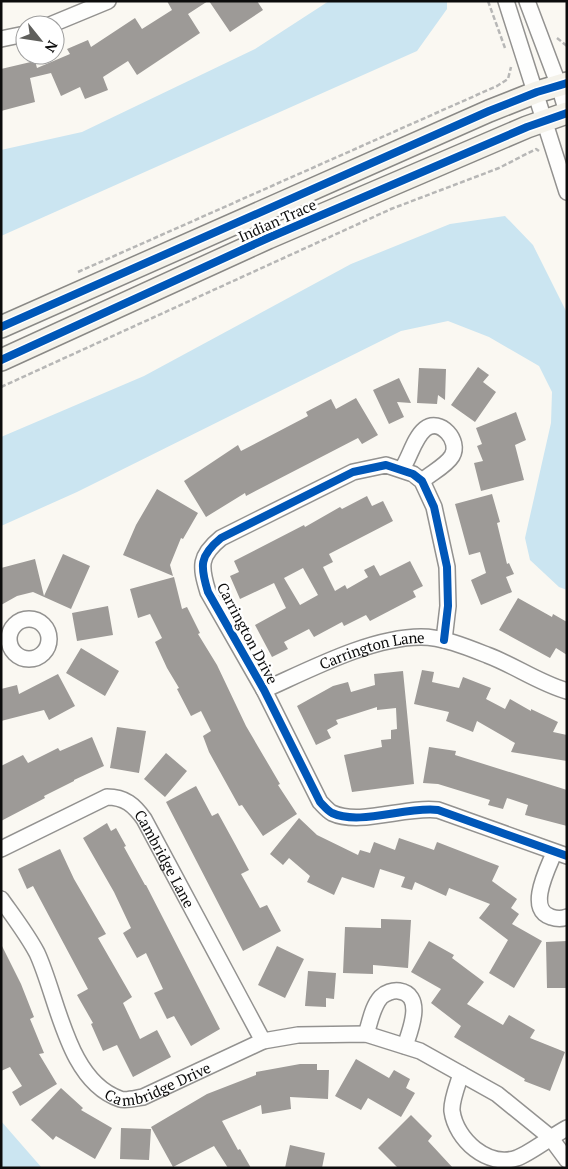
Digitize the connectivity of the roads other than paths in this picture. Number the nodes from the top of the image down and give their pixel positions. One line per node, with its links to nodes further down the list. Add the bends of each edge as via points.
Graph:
1 (108, 1): 4 (street)
2 (506, 1): 8 (street)
3 (528, 1): 7 (street)
4 (65, 19)
5 (15, 36): 6 (street)
6 (1, 39)
7 (563, 84): 8 (main road, Indian Trace); 9 (street)
8 (537, 92): 10 (street); 12 (main road, Indian Trace)
9 (567, 113): 10 (main road, Indian Trace)
10 (544, 121): 11 (street); 13 (main road, Indian Trace, via 268,238)
11 (567, 192)
12 (1, 327)
13 (1, 360)
14 (402, 469): 15 (street, Carrington Drive); 15 (street, via 426,428 436,426 444,429 455,447 452,456); 17 (street, Carrington Drive, via 386,465 353,472 221,538 209,548 203,558 202,574 208,592)
15 (422, 481): 16 (street, via 434,507 447,567 448,606)
16 (444, 640): 17 (street, Carrington Lane, via 402,638 352,652); 18 (street, Carrington Lane, via 489,655)
17 (264, 690): 20 (street, Carrington Drive, via 320,802 332,812 359,816 426,808 438,810)
18 (567, 691)
19 (1, 849): 24 (street, Cambridge Lane, via 107,797 119,797 134,806 144,818)
20 (560, 854): 22 (street, via 538,900 540,910 548,916)
21 (1, 899): 24 (street, Cambridge Drive, via 36,953 71,1045 87,1076 121,1099 143,1097)
22 (567, 917)
23 (366, 1034): 24 (street, Cambridge Drive, via 298,1035); 25 (street, Cambridge Drive); 25 (street, via 381,996 399,991 408,995 413,1003 414,1015)
24 (263, 1041)
25 (405, 1046): 26 (street, Cambridge Drive)
26 (461, 1074): 28 (street, Cambridge Drive, via 497,1094); 28 (street, via 452,1110 460,1133 473,1149 494,1158 516,1158)
27 (567, 1128): 28 (street)
28 (550, 1137): 29 (street, Cambridge Drive)
29 (567, 1160)

